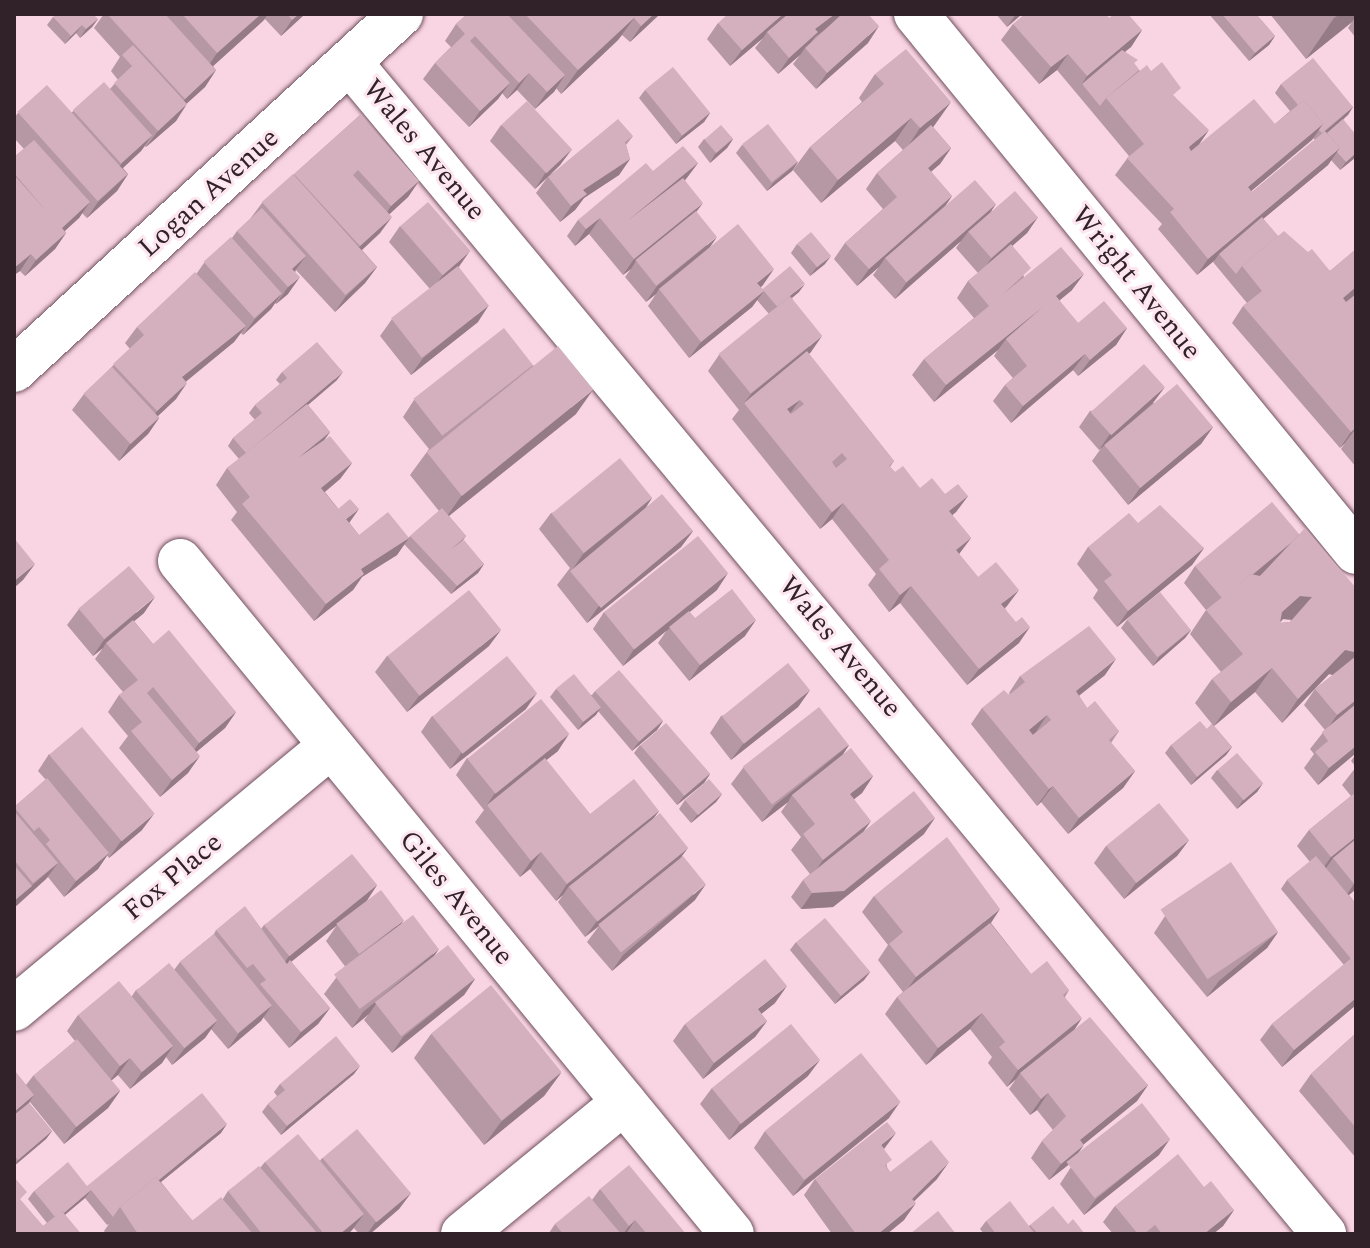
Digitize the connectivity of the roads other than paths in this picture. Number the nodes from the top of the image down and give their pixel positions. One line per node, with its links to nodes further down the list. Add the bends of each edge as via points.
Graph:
1 (401, 14): 3 (street, Logan Avenue)
2 (916, 14): 5 (street, Wright Avenue)
3 (351, 64): 4 (street, Logan Avenue); 12 (street, Wales Avenue)
4 (14, 370)
5 (1356, 552)
6 (180, 561): 7 (street, Giles Avenue)
7 (331, 746): 8 (street, Fox Place); 9 (street, Giles Avenue)
8 (14, 1009)
9 (624, 1102): 10 (street); 11 (street, Giles Avenue)
10 (463, 1234)
11 (732, 1234)
12 (1324, 1234)

